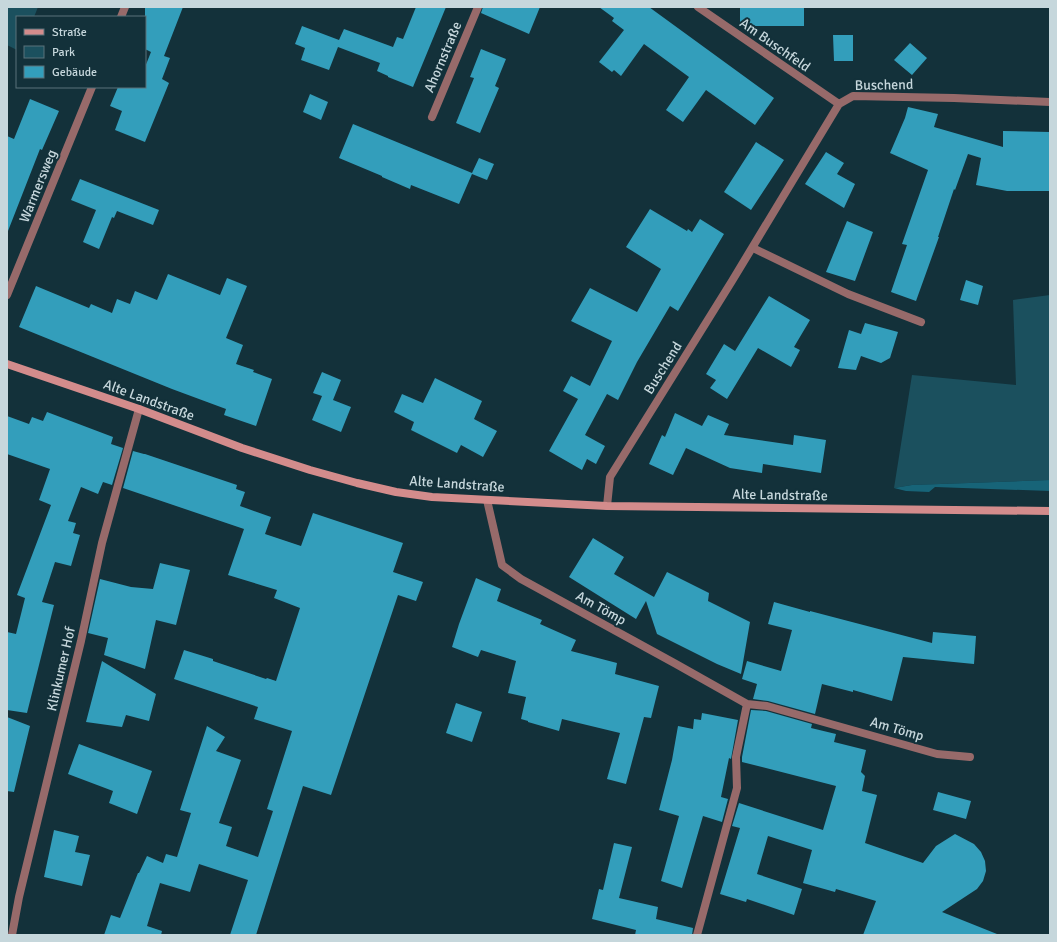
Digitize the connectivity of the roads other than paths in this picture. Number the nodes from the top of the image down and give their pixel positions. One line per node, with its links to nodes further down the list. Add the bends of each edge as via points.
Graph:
1 (478, 7): 6 (street, Ahornstraße)
2 (698, 7): 5 (street, Am Buschfeld)
3 (92, 88): 8 (street, Warmersweg)
4 (1050, 102): 5 (street, Buschend, via 853,96)
5 (838, 104): 7 (street, Buschend)
6 (432, 117)
7 (753, 248): 9 (street, via 848,294); 13 (street, Buschend, via 610,477)
8 (7, 295)
9 (921, 322)
10 (7, 364): 11 (main road, Alte Landstraße)
11 (139, 409): 12 (main road, Alte Landstraße, via 242,448 357,483 425,496); 17 (street, Klinkumer Hof, via 102,543)
12 (487, 500): 13 (main road, Alte Landstraße); 15 (street, Am Tömp, via 502,565 521,579)
13 (607, 506): 14 (main road, Alte Landstraße)
14 (1050, 511)
15 (747, 704): 16 (street, Am Tömp, via 767,706 937,754); 18 (street, via 736,757 737,788)
16 (970, 757)
17 (12, 935)
18 (697, 935)

